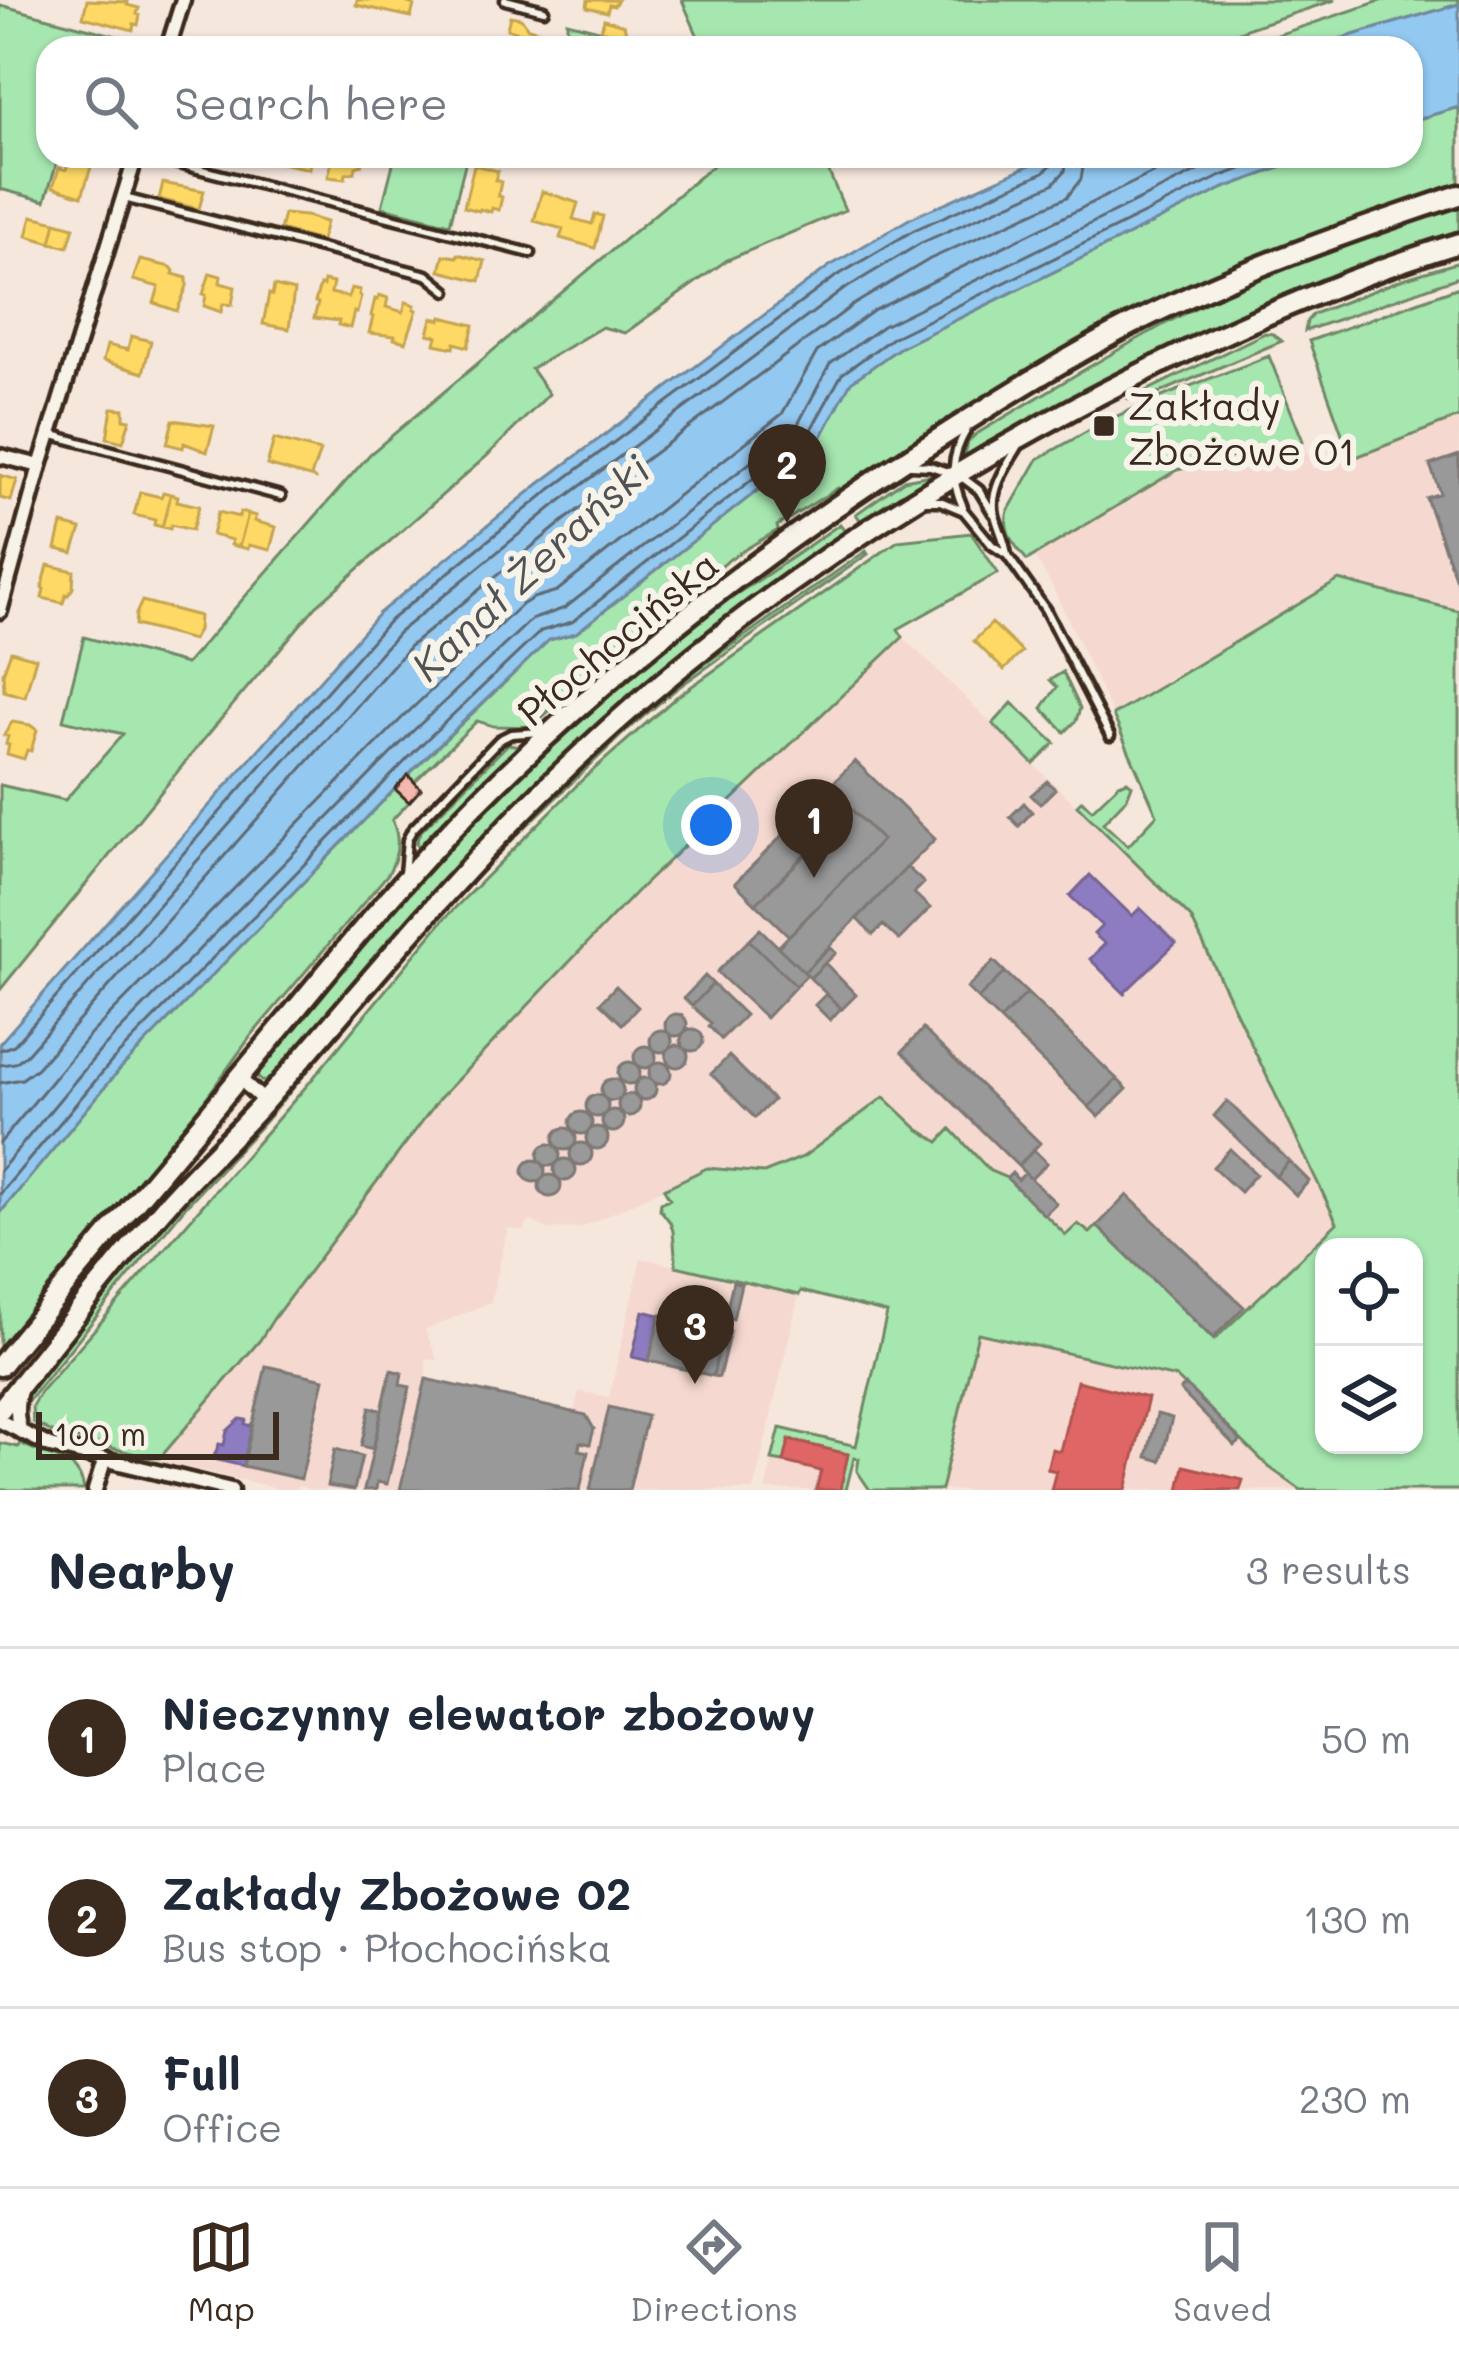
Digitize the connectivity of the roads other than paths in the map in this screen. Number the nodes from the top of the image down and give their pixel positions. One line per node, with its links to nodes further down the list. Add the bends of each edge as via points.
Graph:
1 (183, 0): 4 (street)
2 (505, 0): 3 (lane)
3 (544, 10)
4 (172, 36)
5 (133, 168): 8 (street)
6 (195, 168): 10 (lane)
7 (1459, 195): 12 (main road, Płochocińska, via 1177,304)
8 (124, 198): 11 (lane, via 428,275); 14 (street)
9 (1459, 243): 13 (main road, Płochocińska, via 1283,305)
10 (531, 254)
11 (447, 291)
12 (974, 416): 16 (main road, Płochocińska); 18 (lane, via 956,447)
13 (1027, 433): 18 (main road, Płochocińska); 22 (lane, via 1001,477)
14 (50, 434): 17 (street); 19 (lane)
15 (0, 456): 17 (street)
16 (896, 465): 18 (lane); 25 (main road, Płochocińska, via 689,614)
17 (40, 466): 24 (street)
18 (953, 474): 20 (main road, Płochocińska); 21 (lane); 22 (lane, via 979,490)
19 (281, 496)
20 (912, 501): 21 (lane); 29 (main road, Płochocińska, via 763,603 560,775 432,906)
21 (964, 511): 23 (lane)
22 (995, 516): 23 (lane)
23 (1006, 555): 26 (lane, via 1045,609)
24 (0, 611)
25 (551, 732): 27 (main road, Płochocińska); 27 (lane, via 499,740 412,830)
26 (1111, 736)
27 (403, 883): 28 (main road, Płochocińska)
28 (239, 1078): 29 (street); 30 (main road, Płochocińska)
29 (265, 1102): 31 (main road, Płochocińska, via 164,1207)
30 (1, 1366)
31 (23, 1382): 32 (main road, Płochocińska); 34 (street)
32 (0, 1410)
33 (0, 1421): 34 (street)
34 (22, 1433): 35 (street)
35 (104, 1461): 36 (street); 37 (street)
36 (94, 1490)
37 (231, 1490)

